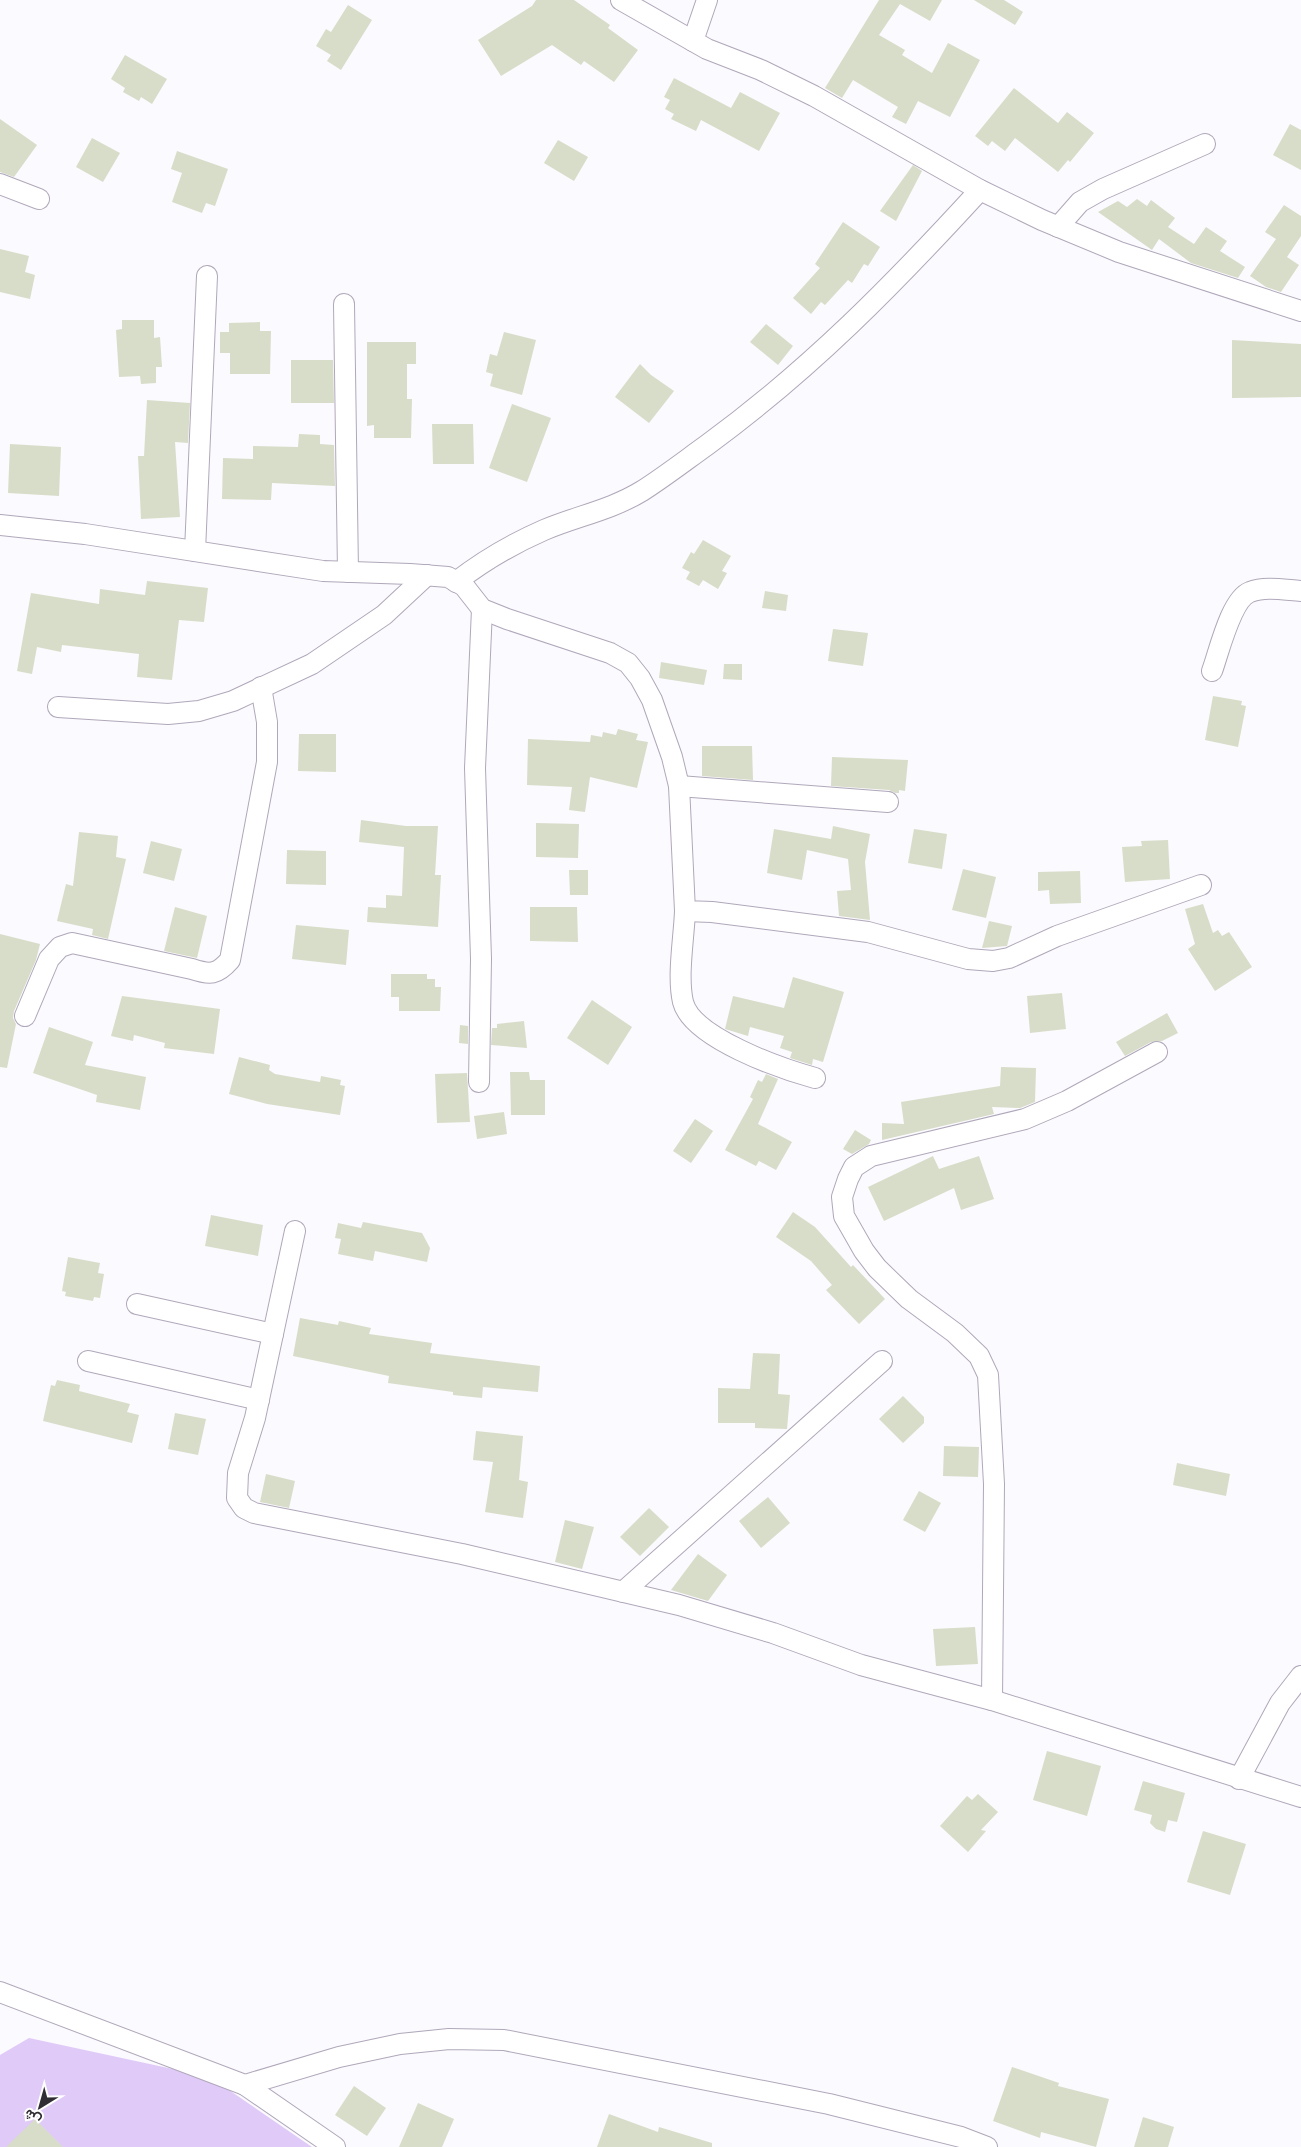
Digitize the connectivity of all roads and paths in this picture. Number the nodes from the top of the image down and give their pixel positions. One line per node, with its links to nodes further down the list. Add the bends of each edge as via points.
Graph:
1 (621, 0): 3 (street)
2 (707, 0): 3 (street)
3 (693, 41): 6 (street, via 814,96)
4 (1205, 144): 8 (street, via 1080,202)
5 (0, 184): 7 (street)
6 (980, 190): 8 (street); 16 (street, via 908,268 809,364 716,438 617,505 515,544)
7 (39, 199)
8 (1058, 227): 11 (street, via 1119,252)
9 (208, 276): 13 (street)
10 (344, 304): 14 (street)
11 (1301, 311)
12 (0, 525): 13 (street)
13 (195, 551): 14 (street)
14 (348, 572): 15 (street)
15 (427, 575): 16 (street, via 448,577); 20 (street, via 384,615 312,664)
16 (456, 582): 18 (street, via 464,586)
17 (1301, 591): 19 (street, via 1261,589 1240,597)
18 (482, 609): 22 (street, via 610,653 628,663 652,700); 29 (street, via 475,768 480,950)
19 (1212, 671)
20 (261, 687): 21 (street, via 207,709 168,714); 26 (street, via 267,722 267,762 230,960 220,972 209,975 72,943 60,947 49,960)
21 (58, 706)
22 (679, 786): 23 (street); 25 (street)
23 (888, 802)
24 (1201, 885): 25 (street, via 1058,936 1009,958 993,960 968,959 868,932)
25 (685, 911): 28 (street, via 682,985 688,1015 698,1025 749,1055)
26 (25, 1016)
27 (1157, 1052): 38 (street, via 1067,1101 1026,1119 871,1156 854,1167 842,1197 844,1216 877,1268 909,1299 955,1333 979,1356 988,1375 994,1484)
28 (815, 1078)
29 (479, 1082)
30 (295, 1230): 32 (street)
31 (137, 1304): 32 (street)
32 (273, 1334): 35 (street)
33 (88, 1361): 35 (street)
34 (882, 1361): 36 (street)
35 (258, 1400): 36 (street, via 238,1473 237,1498 244,1508 254,1513 462,1554)
36 (623, 1592): 38 (street, via 773,1633 861,1665)
37 (1301, 1676): 39 (street, via 1280,1704)
38 (992, 1700): 39 (street)
39 (1239, 1779): 40 (street)
40 (1301, 1797)
41 (0, 1992): 42 (street)
42 (245, 2085): 43 (street); 44 (street, via 339,2057 400,2044 449,2039 504,2040 829,2104 961,2137)
43 (334, 2147)
44 (987, 2147)

